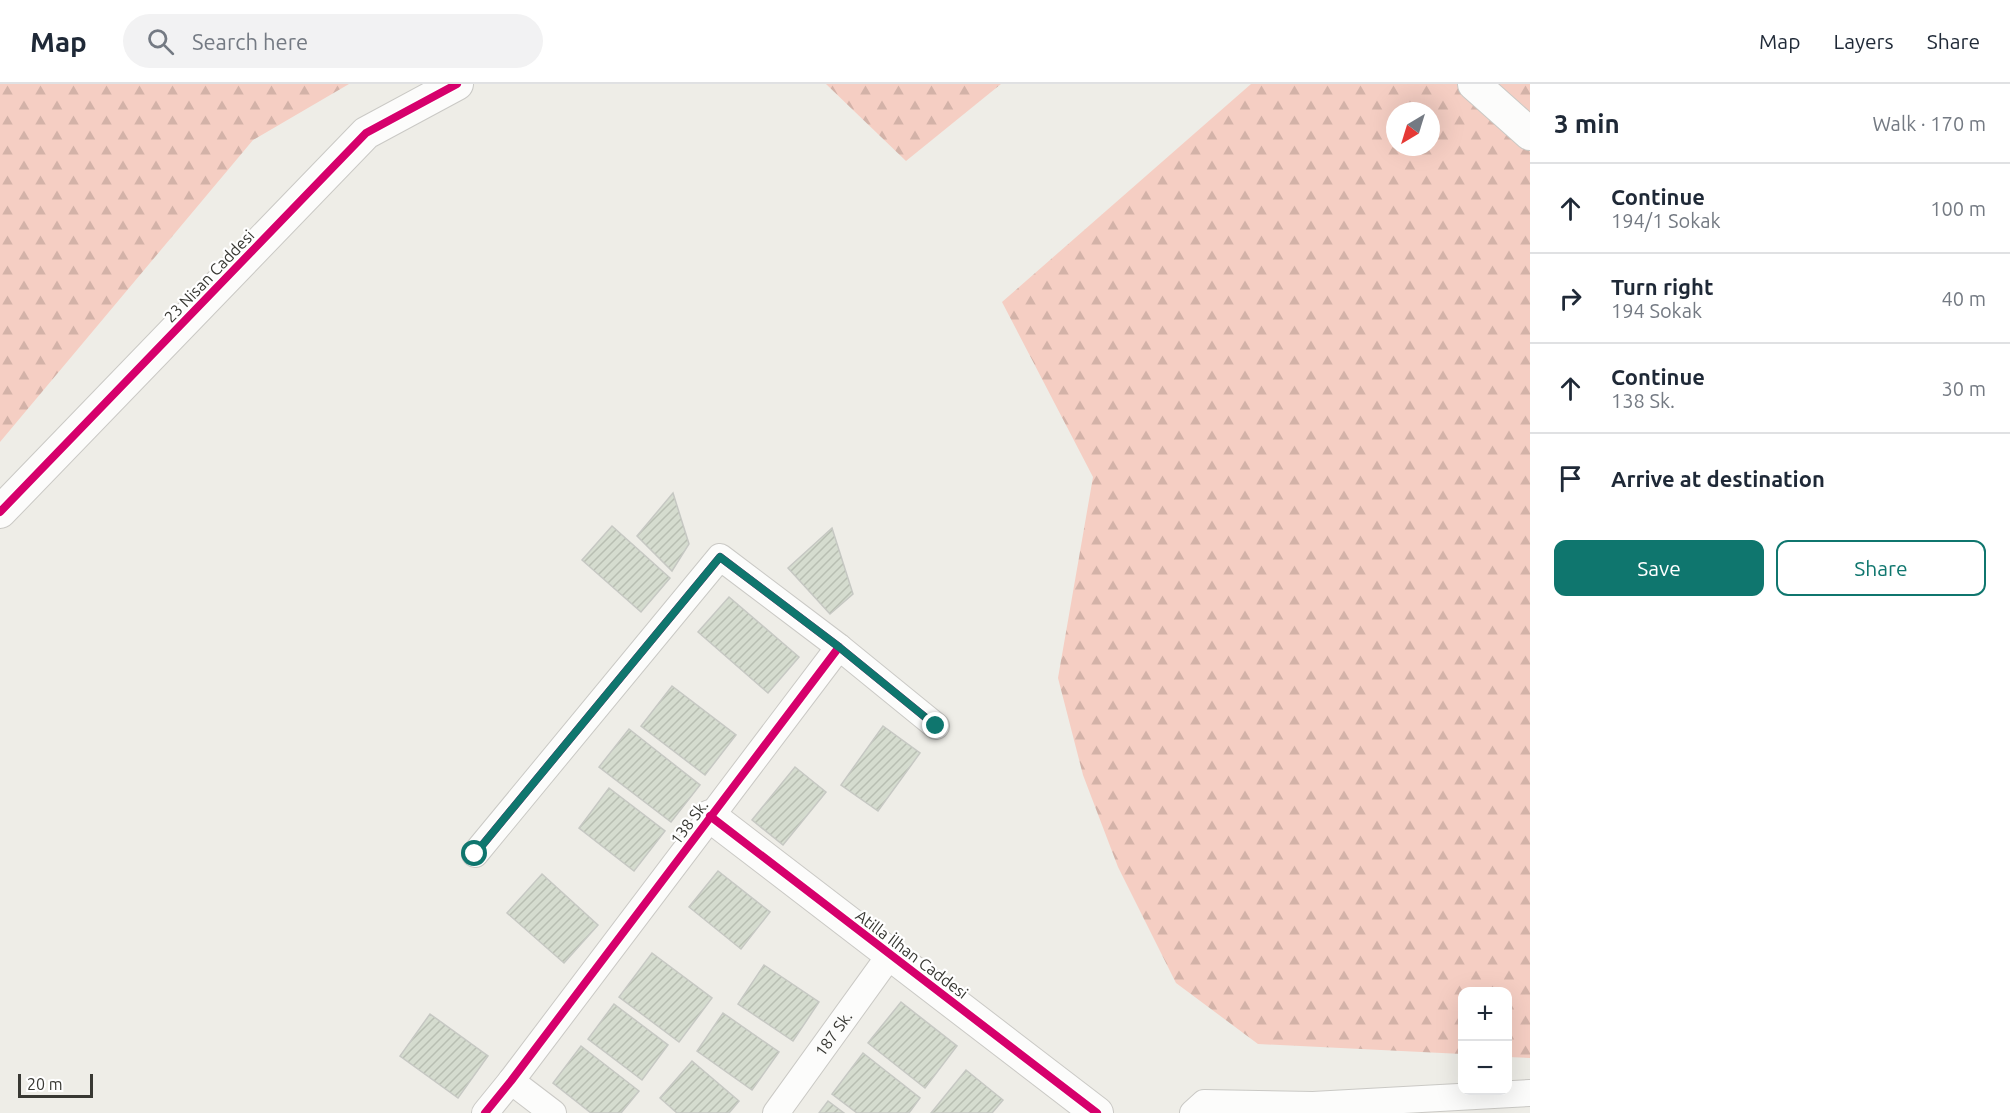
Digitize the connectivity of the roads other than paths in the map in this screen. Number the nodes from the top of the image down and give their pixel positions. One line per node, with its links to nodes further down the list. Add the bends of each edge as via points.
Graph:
1 (457, 84): 4 (street, 23 Nisan Caddesi, via 366,133)
2 (1474, 84): 3 (street)
3 (1530, 134)
4 (0, 512)
5 (839, 647): 6 (street); 7 (street, 138 Sk.); 8 (street, via 720,557)
6 (936, 726)
7 (710, 816): 9 (street, Atilla İlhan Caddesi); 10 (street, 138 Sk.)
8 (475, 854)
9 (890, 955): 14 (street, 187 Sk.); 15 (street, Atilla İlhan Caddesi)
10 (511, 1082): 12 (street, 138 Sk.); 13 (street)
11 (1530, 1094): 16 (street, via 1313,1105 1204,1104)
12 (485, 1113)
13 (553, 1113)
14 (776, 1113)
15 (1097, 1113)
16 (1192, 1113)

